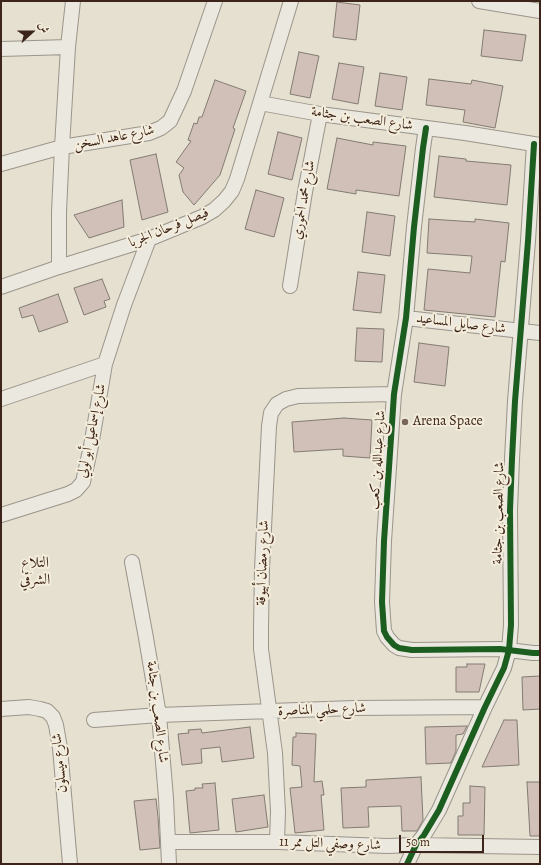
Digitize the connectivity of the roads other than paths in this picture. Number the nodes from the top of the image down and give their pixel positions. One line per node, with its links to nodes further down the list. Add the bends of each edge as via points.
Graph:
1 (73, 1): 6 (street)
2 (215, 1): 12 (street, شارع عاهد السخن, via 184,91 170,121 150,133)
3 (291, 1): 8 (street, فيصل فرحان الجربا)
4 (479, 1): 5 (street)
5 (540, 11)
6 (68, 47): 7 (street); 12 (street)
7 (1, 49)
8 (260, 103): 9 (street, شارع الصعب بن جثامة); 14 (street, فيصل فرحان الجربا, via 237,179 224,201 202,217)
9 (320, 114): 10 (street, شارع الصعب بن جثامة); 16 (street, شارع محمد الحموري)
10 (426, 128): 11 (street, شارع الصعب بن جثامة); 18 (street, شارع عبدالله بن كعب)
11 (537, 145): 19 (street, شارع الصعب بن جثامة)
12 (62, 147): 13 (street, شارع عاهد السخن); 15 (street)
13 (1, 164)
14 (149, 239): 15 (street, فيصل فرحان الجربا); 21 (street, شارع إسماعيل أبو لولي)
15 (59, 267): 17 (street, فيصل فرحان الجربا)
16 (290, 286)
17 (1, 287)
18 (406, 318): 19 (street, شارع صايل المساعيد); 22 (street, شارع عبدالله بن كعب)
19 (521, 331): 20 (street, شارع صايل المساعيد); 26 (street, شارع الصعب بن جثامة, via 511,474)
20 (540, 333)
21 (105, 364): 23 (street, شارع إسماعيل أبو لولي); 24 (street, شارع إسماعيل أبو لولي, via 83,482 68,494)
22 (394, 394): 26 (street, شارع عبدالله بن كعب, via 382,602 384,631 387,638 399,648 412,650); 31 (street, شارع رمضان أبيوقة, via 298,396 277,404 271,413 261,612 261,650)
23 (1, 399)
24 (1, 516)
25 (132, 562): 32 (street, شارع الصعب بن جثامة)
26 (509, 650): 27 (street, شارع عبدالله بن كعب); 29 (street, شارع الصعب بن جثامة, via 504,668)
27 (540, 653)
28 (1, 704): 30 (street)
29 (485, 706): 31 (street, شارع حلمي المناصرة); 36 (street, شارع الصعب بن جثامة, via 439,810)
30 (1, 708): 38 (street, شارع ميسلون, via 29,707 47,711 53,717 60,748)
31 (269, 712): 32 (street, شارع حلمي المناصرة); 35 (street, شارع رمضان أبيوقة, via 275,753)
32 (159, 715): 33 (street, شارع حلمي المناصرة); 34 (street, شارع الصعب بن جثامة)
33 (94, 720)
34 (168, 842): 35 (street, شارع وصفي التل ممر 11); 39 (street, شارع الصعب بن جثامة)
35 (277, 842): 36 (street, شارع وصفي التل ممر 11)
36 (416, 845): 37 (street, شارع وصفي التل ممر 11); 40 (street, شارع الصعب بن جثامة)
37 (540, 847)
38 (70, 864)
39 (169, 864)
40 (407, 864)

